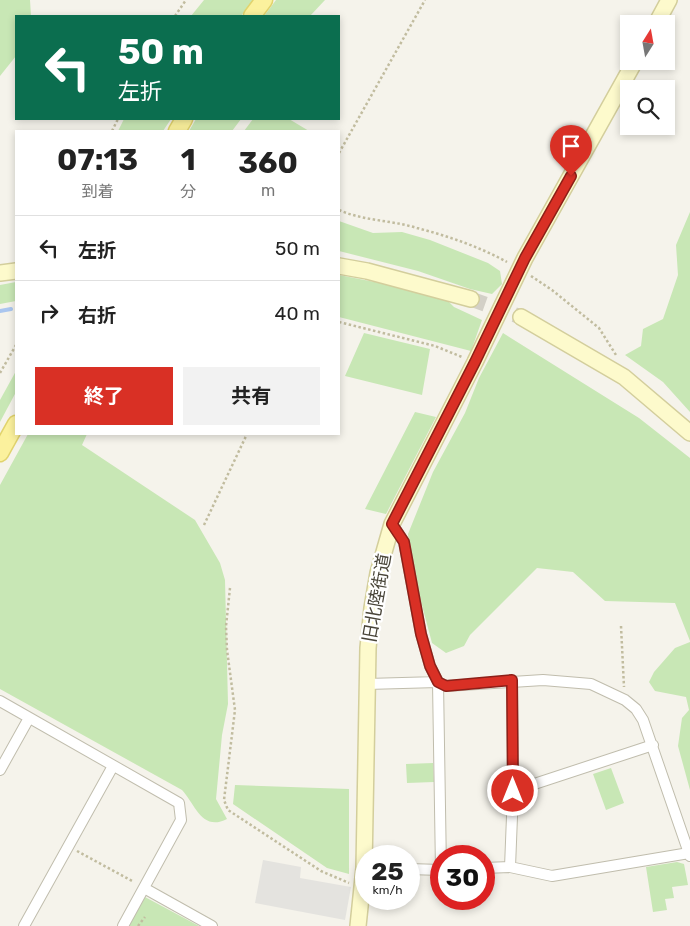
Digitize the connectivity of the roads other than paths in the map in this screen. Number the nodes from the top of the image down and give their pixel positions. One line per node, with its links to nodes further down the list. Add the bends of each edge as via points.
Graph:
1 (264, 0): 3 (main road)
2 (669, 0): 4 (street)
3 (253, 15)
4 (661, 15)
5 (630, 70): 14 (street, 旧北陸街道, via 525,258)
6 (340, 266): 9 (street)
7 (15, 271): 8 (street)
8 (0, 273)
9 (472, 299)
10 (521, 317): 12 (street, via 624,377)
11 (15, 426): 13 (main road)
12 (690, 432)
13 (0, 453)
14 (392, 524): 16 (street, via 404,542 421,634); 17 (street, 旧北陸街道, via 372,608)
15 (512, 680): 16 (street, via 446,686); 20 (street, via 591,684 625,700 636,709); 23 (street)
16 (438, 682): 17 (street); 25 (street)
17 (367, 684): 24 (street, 旧北陸街道)
18 (0, 702): 19 (street)
19 (29, 718): 21 (street); 22 (street)
20 (653, 745): 23 (street); 26 (street)
21 (113, 766): 29 (street, via 179,803 181,820); 31 (street)
22 (0, 770)
23 (513, 791): 27 (street)
24 (365, 845)
25 (441, 845)
26 (690, 855): 27 (street, via 552,876)
27 (510, 867): 28 (street)
28 (495, 868)
29 (144, 888): 32 (street); 33 (street)
30 (360, 910): 34 (street, 旧北陸街道)
31 (24, 926)
32 (123, 926)
33 (212, 926)
34 (358, 926)

